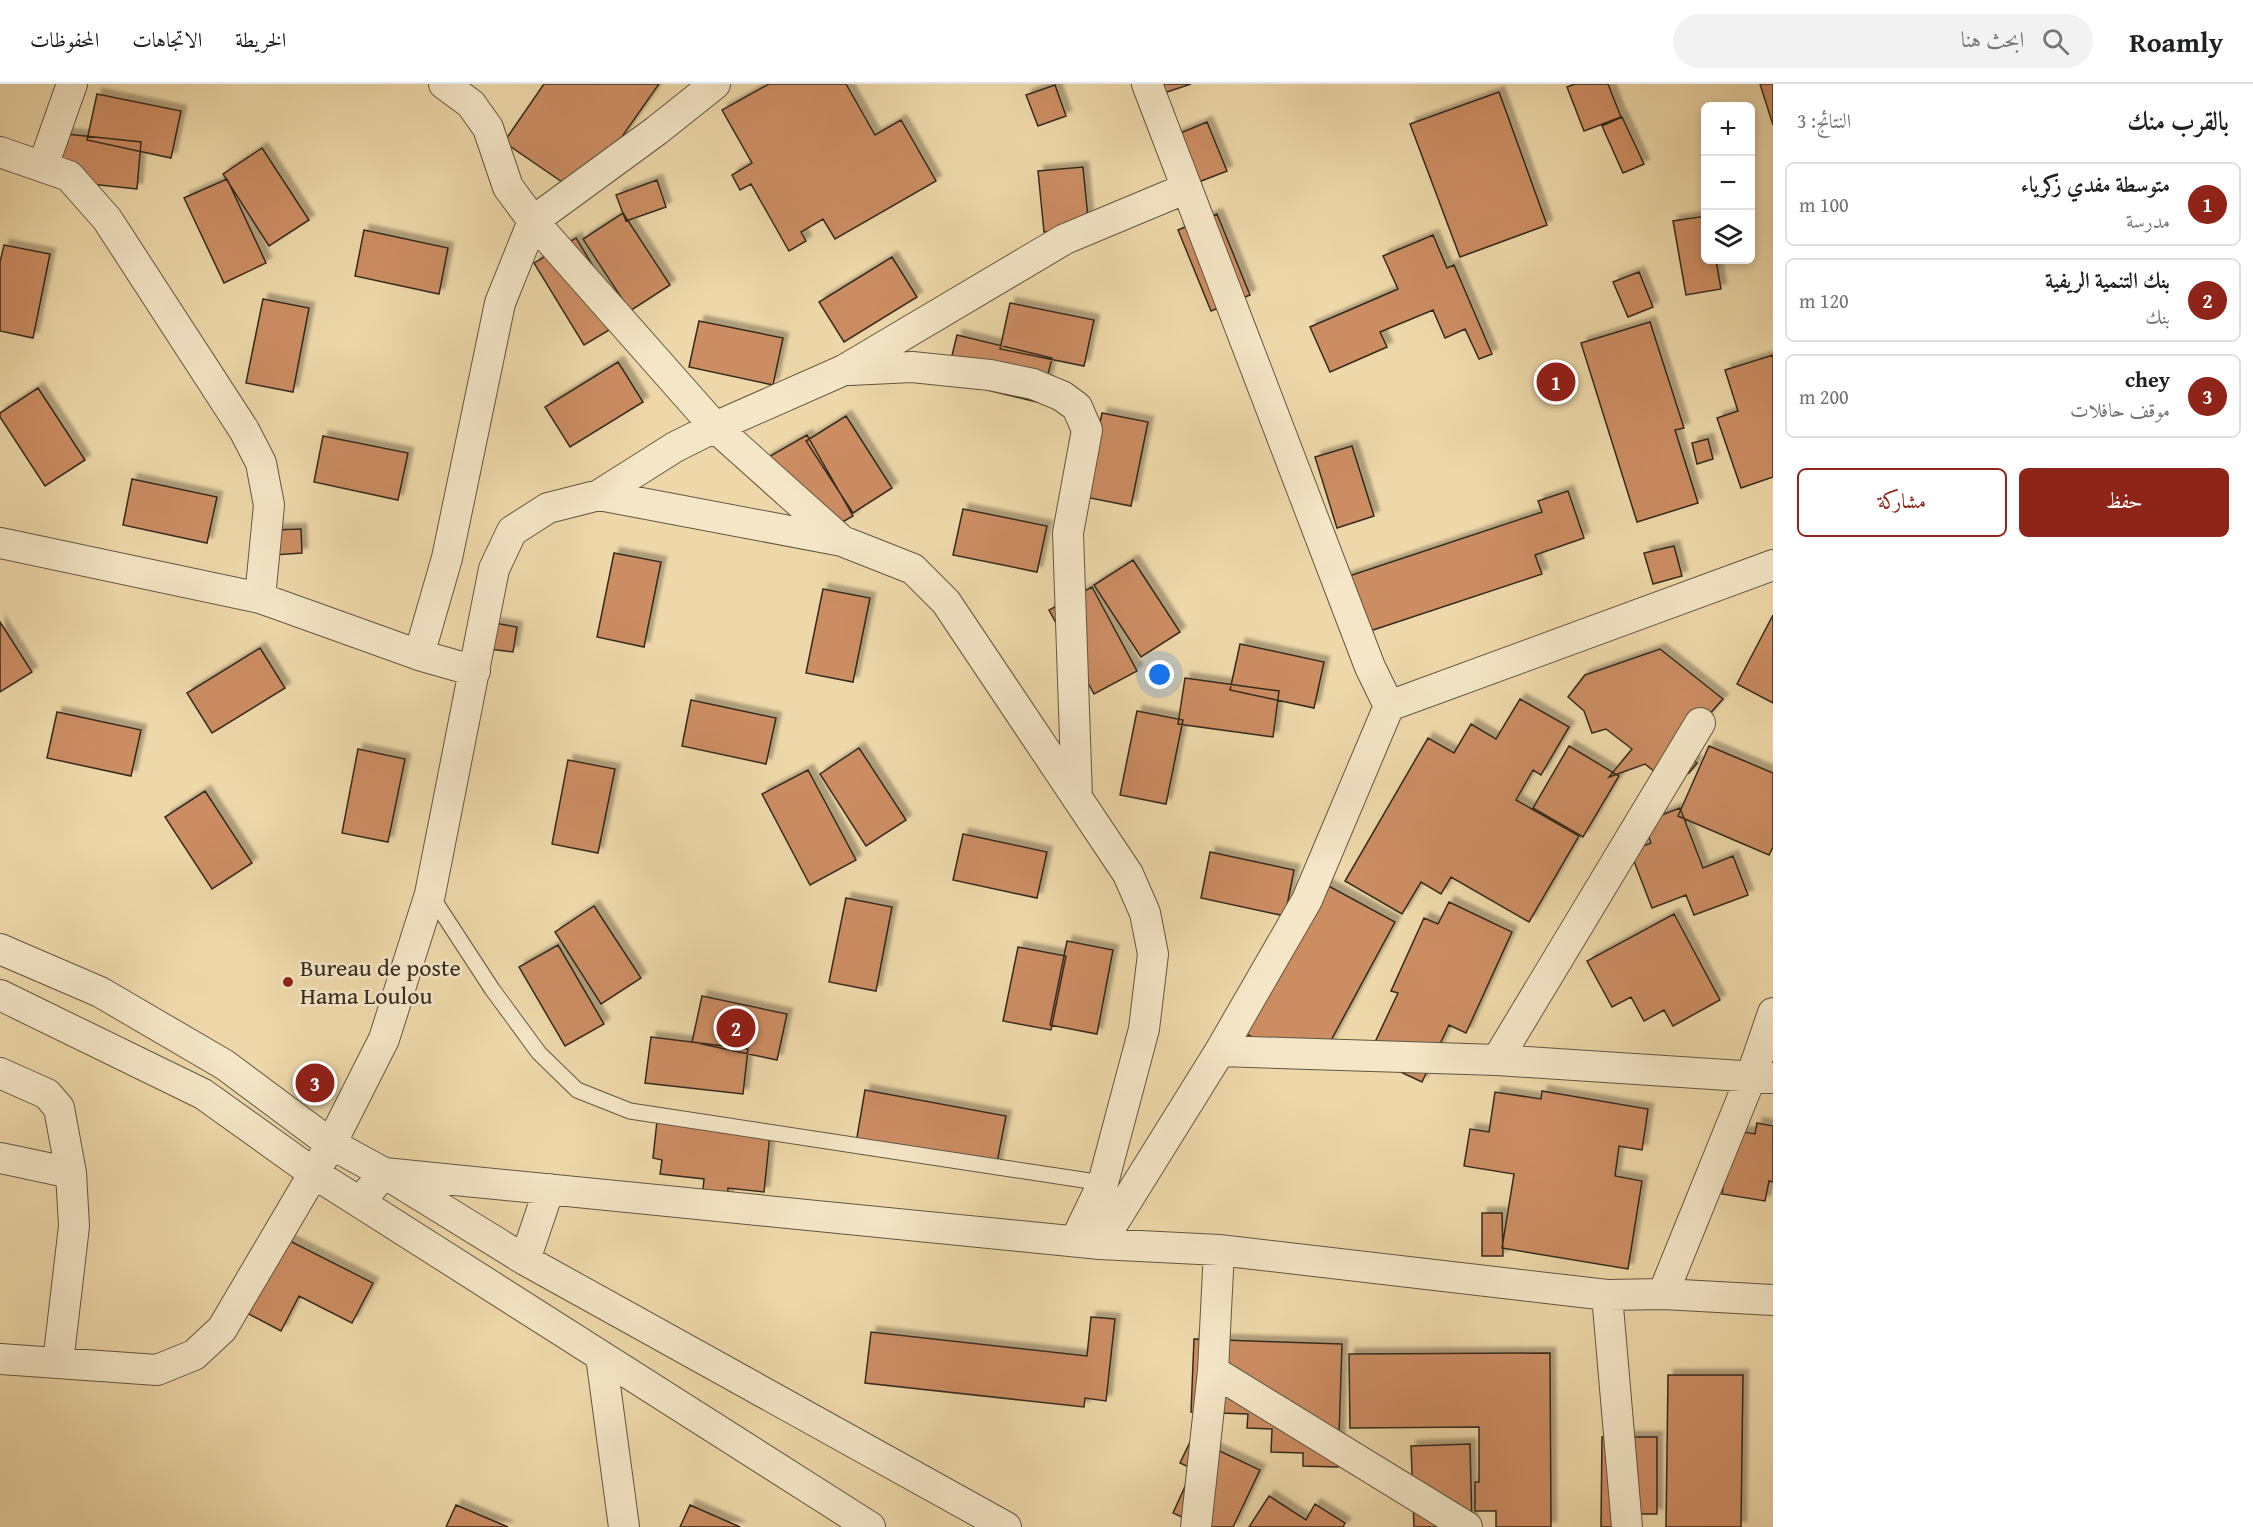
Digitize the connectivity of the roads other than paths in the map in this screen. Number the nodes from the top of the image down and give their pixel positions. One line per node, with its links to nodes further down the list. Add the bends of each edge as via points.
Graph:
1 (72, 84): 6 (street)
2 (444, 84): 8 (street, via 471,104 488,128 508,188)
3 (715, 84): 8 (street)
4 (1147, 84): 7 (street)
5 (0, 152): 6 (street)
6 (43, 166): 15 (street, via 69,176 107,219 244,430 261,463 269,505)
7 (1187, 188): 9 (street, via 1065,239); 18 (street, via 1370,667)
8 (533, 221): 10 (street); 16 (street, via 500,303 447,558)
9 (844, 370): 10 (street); 20 (street, via 912,367 990,375 1033,384 1062,396 1077,408 1087,430 1068,533)
10 (715, 427): 11 (street); 12 (street)
11 (599, 495): 12 (street); 17 (street, via 548,508 512,531 494,569)
12 (842, 541): 20 (street, via 913,569 946,602)
13 (0, 543): 15 (street)
14 (1773, 565): 18 (street)
15 (260, 598): 16 (street)
16 (419, 655): 17 (street)
17 (474, 671): 21 (street)
18 (1389, 706): 25 (street, via 1307,900)
19 (1700, 723): 26 (street)
20 (1077, 798): 34 (street, via 1128,874 1144,913 1153,954 1144,1029)
21 (430, 894): 29 (street, via 384,1040); 34 (lane, via 532,1044 577,1090 630,1111)
22 (0, 949): 29 (street, via 100,992 206,1054)
23 (0, 995): 31 (street, via 203,1094)
24 (1773, 1013): 28 (street)
25 (1220, 1051): 26 (street); 37 (street)
26 (1497, 1060): 28 (street)
27 (0, 1073): 32 (street, via 47,1094 59,1108)
28 (1762, 1078): 40 (street)
29 (331, 1144): 31 (street); 33 (street)
30 (0, 1158): 32 (street)
31 (312, 1172): 36 (street); 45 (street, via 222,1329 194,1355 157,1370)
32 (71, 1173): 45 (street, via 74,1226)
33 (384, 1173): 35 (street); 36 (street); 39 (street)
34 (1103, 1183): 37 (street)
35 (549, 1189): 37 (street); 39 (street)
36 (360, 1202): 43 (street)
37 (1088, 1242): 38 (street)
38 (1219, 1250): 41 (street); 46 (street)
39 (525, 1260): 49 (street)
40 (1663, 1294): 41 (street); 42 (street)
41 (1607, 1295): 52 (street)
42 (1773, 1300)
43 (601, 1356): 47 (street); 48 (street)
44 (0, 1359): 45 (street)
45 (57, 1363)
46 (1214, 1371): 50 (street); 51 (street)
47 (624, 1527)
48 (870, 1527)
49 (1006, 1527)
50 (1196, 1527)
51 (1467, 1527)
52 (1627, 1527)

